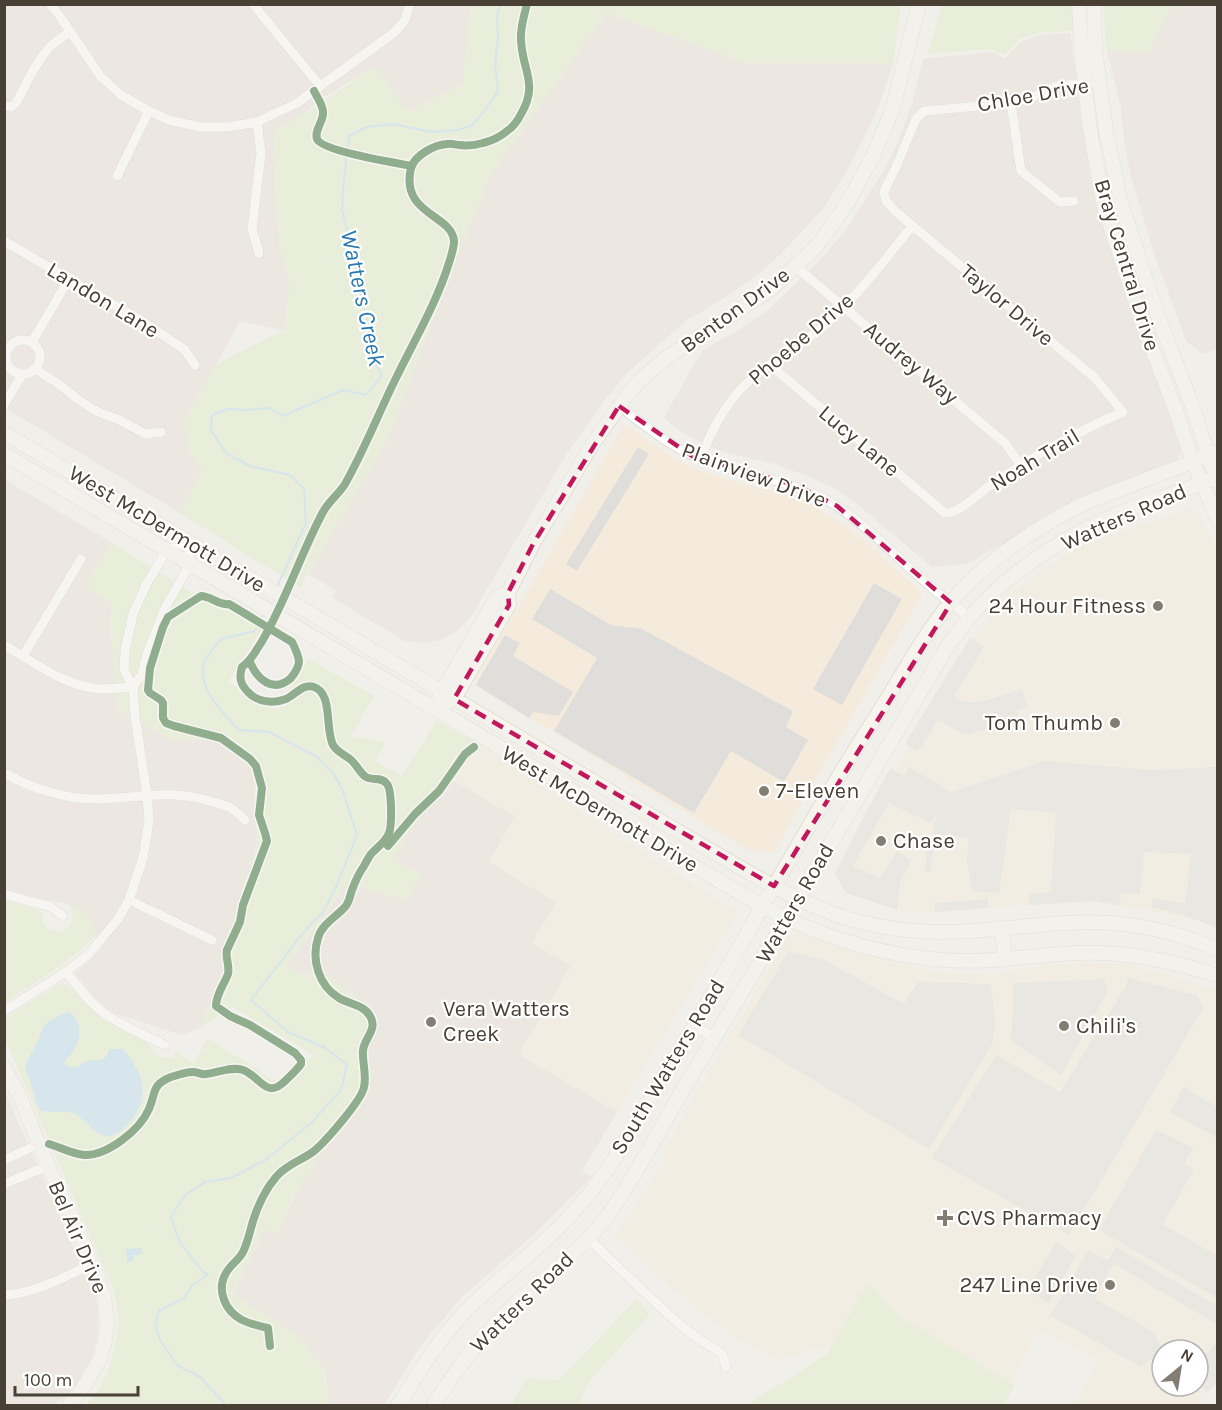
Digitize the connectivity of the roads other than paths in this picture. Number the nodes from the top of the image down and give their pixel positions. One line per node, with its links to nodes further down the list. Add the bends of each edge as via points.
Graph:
1 (50, 4): 7 (street)
2 (253, 4): 10 (street)
3 (411, 4): 10 (street, via 395,32)
4 (919, 4): 21 (main road, Benton Drive, via 892,111 874,154 847,204 817,246)
5 (1079, 4): 8 (main road, Bray Central Drive)
6 (1094, 4): 9 (main road, Bray Central Drive)
7 (70, 32): 12 (street, via 49,48 16,103); 13 (street, via 101,77 121,95)
8 (1085, 83): 9 (street, Chloe Drive); 11 (street, Chloe Drive, via 1056,86); 39 (main road, Bray Central Drive, via 1104,207)
9 (1100, 83): 36 (main road, Bray Central Drive, via 1121,203 1136,254)
10 (320, 86): 14 (street, via 297,103)
11 (1011, 103): 16 (street, Chloe Drive, via 924,111 916,119 886,187); 17 (street, via 1021,171 1060,202)
12 (4, 106)
13 (149, 111): 14 (street, via 200,127); 15 (street)
14 (257, 122): 20 (street, via 261,153 252,230)
15 (117, 176)
16 (886, 201): 18 (street, Taylor Drive)
17 (1074, 201)
18 (912, 226): 23 (street, Phoebe Drive); 33 (street, Taylor Drive, via 1095,378)
19 (4, 241): 22 (street, Landon Lane)
20 (259, 254)
21 (795, 266): 23 (street, Audrey Way); 32 (main road, Benton Drive, via 771,289 666,358)
22 (69, 279): 24 (street); 26 (street, Landon Lane, via 139,318 185,350)
23 (843, 306): 27 (street, Phoebe Drive); 40 (street, Audrey Way, via 1006,444)
24 (32, 342): 25 (street, via 14,342); 28 (street, via 41,356)
25 (6, 351): 29 (street)
26 (195, 365)
27 (770, 365): 38 (street, Phoebe Drive, via 733,397); 43 (street, Lucy Lane, via 939,509)
28 (36, 370): 30 (street); 34 (street, via 96,411 146,434)
29 (7, 371): 30 (street)
30 (22, 375): 31 (street)
31 (4, 405)
32 (619, 406): 38 (street, Plainview Drive, via 671,445); 49 (main road, Benton Drive, via 586,454)
33 (1123, 412): 40 (street, Noah Trail)
34 (161, 432)
35 (4, 433): 45 (main road, West McDermott Drive)
36 (1213, 453): 39 (main road, Watters Road); 41 (main road, Bray Central Drive)
37 (4, 454): 46 (main road, West McDermott Drive)
38 (700, 459): 50 (street, Plainview Drive, via 798,486 837,506)
39 (1192, 460): 42 (main road, Bray Central Drive); 50 (main road, Watters Road, via 1084,503 1049,522 1013,545)
40 (1021, 466): 43 (street, Noah Trail)
41 (1217, 478): 42 (main road, Watters Road)
42 (1202, 484): 44 (main road, Bray Central Drive); 51 (main road, Watters Road, via 1125,511 1054,547 1016,574)
43 (950, 514)
44 (1218, 520)
45 (187, 540): 46 (street); 48 (street); 55 (main road, West McDermott Drive)
46 (167, 550): 48 (main road, West McDermott Drive); 54 (street, via 133,614 124,670)
47 (81, 559): 53 (street)
48 (190, 564): 54 (street, via 165,608 142,674); 57 (main road, West McDermott Drive)
49 (508, 593): 55 (main road, Benton Drive, via 497,597); 56 (main road, Benton Drive, via 509,605)
50 (951, 603): 51 (street, Plainview Drive); 63 (main road, Watters Road, via 930,630)
51 (970, 617): 65 (main road, Watters Road, via 949,644)
52 (4, 645): 53 (street)
53 (23, 656): 54 (street, via 75,684 100,689)
54 (133, 687): 59 (street)
55 (442, 692): 56 (main road, West McDermott Drive); 57 (main road, Benton Drive)
56 (454, 699): 57 (main road); 60 (main road, West McDermott Drive)
57 (436, 709): 62 (main road, West McDermott Drive)
58 (4, 773): 59 (street, via 23,784 82,798)
59 (147, 795): 61 (street, via 195,797 230,807); 66 (street, via 149,821 143,858)
60 (627, 801): 62 (main road); 63 (main road, West McDermott Drive)
61 (245, 820)
62 (616, 820): 67 (main road, West McDermott Drive)
63 (774, 886): 65 (main road, West McDermott Drive); 67 (main road, Watters Road)
64 (4, 894): 68 (street, via 51,907)
65 (798, 898): 69 (main road, Watters Road); 70 (main road, West McDermott Drive, via 852,920 894,929 947,932)
66 (129, 900): 71 (street); 74 (street, via 104,938)
67 (763, 906): 69 (main road, West McDermott Drive); 77 (main road, South Watters Road)
68 (63, 916)
69 (786, 918): 73 (main road, West McDermott Drive, via 884,952 961,962); 78 (main road, Watters Road)
70 (1002, 928): 72 (main road, West McDermott Drive, via 1112,923 1160,930); 73 (main road)
71 (212, 940)
72 (1218, 950)
73 (1005, 960): 75 (main road, West McDermott Drive, via 1094,952 1149,958)
74 (66, 972): 76 (street); 79 (street, via 104,1013)
75 (1218, 976)
76 (4, 1011)
77 (694, 1026): 78 (street); 90 (main road, South Watters Road, via 606,1171 582,1203 465,1311 427,1359)
78 (715, 1038): 85 (main road, Watters Road, via 626,1188)
79 (165, 1045)
80 (4, 1067): 81 (main road, Bel Air Drive)
81 (39, 1144): 82 (street); 83 (main road, Bel Air Drive)
82 (4, 1160)
83 (48, 1166): 84 (street); 86 (main road, Bel Air Drive)
84 (4, 1184)
85 (587, 1239): 88 (street, via 680,1324 720,1352); 91 (main road, Watters Road, via 489,1331)
86 (93, 1264): 87 (street, via 38,1288); 89 (main road, Bel Air Drive, via 104,1295 105,1340 91,1376)
87 (4, 1295)
88 (726, 1367)
89 (68, 1406)
90 (398, 1406)
91 (433, 1406)

